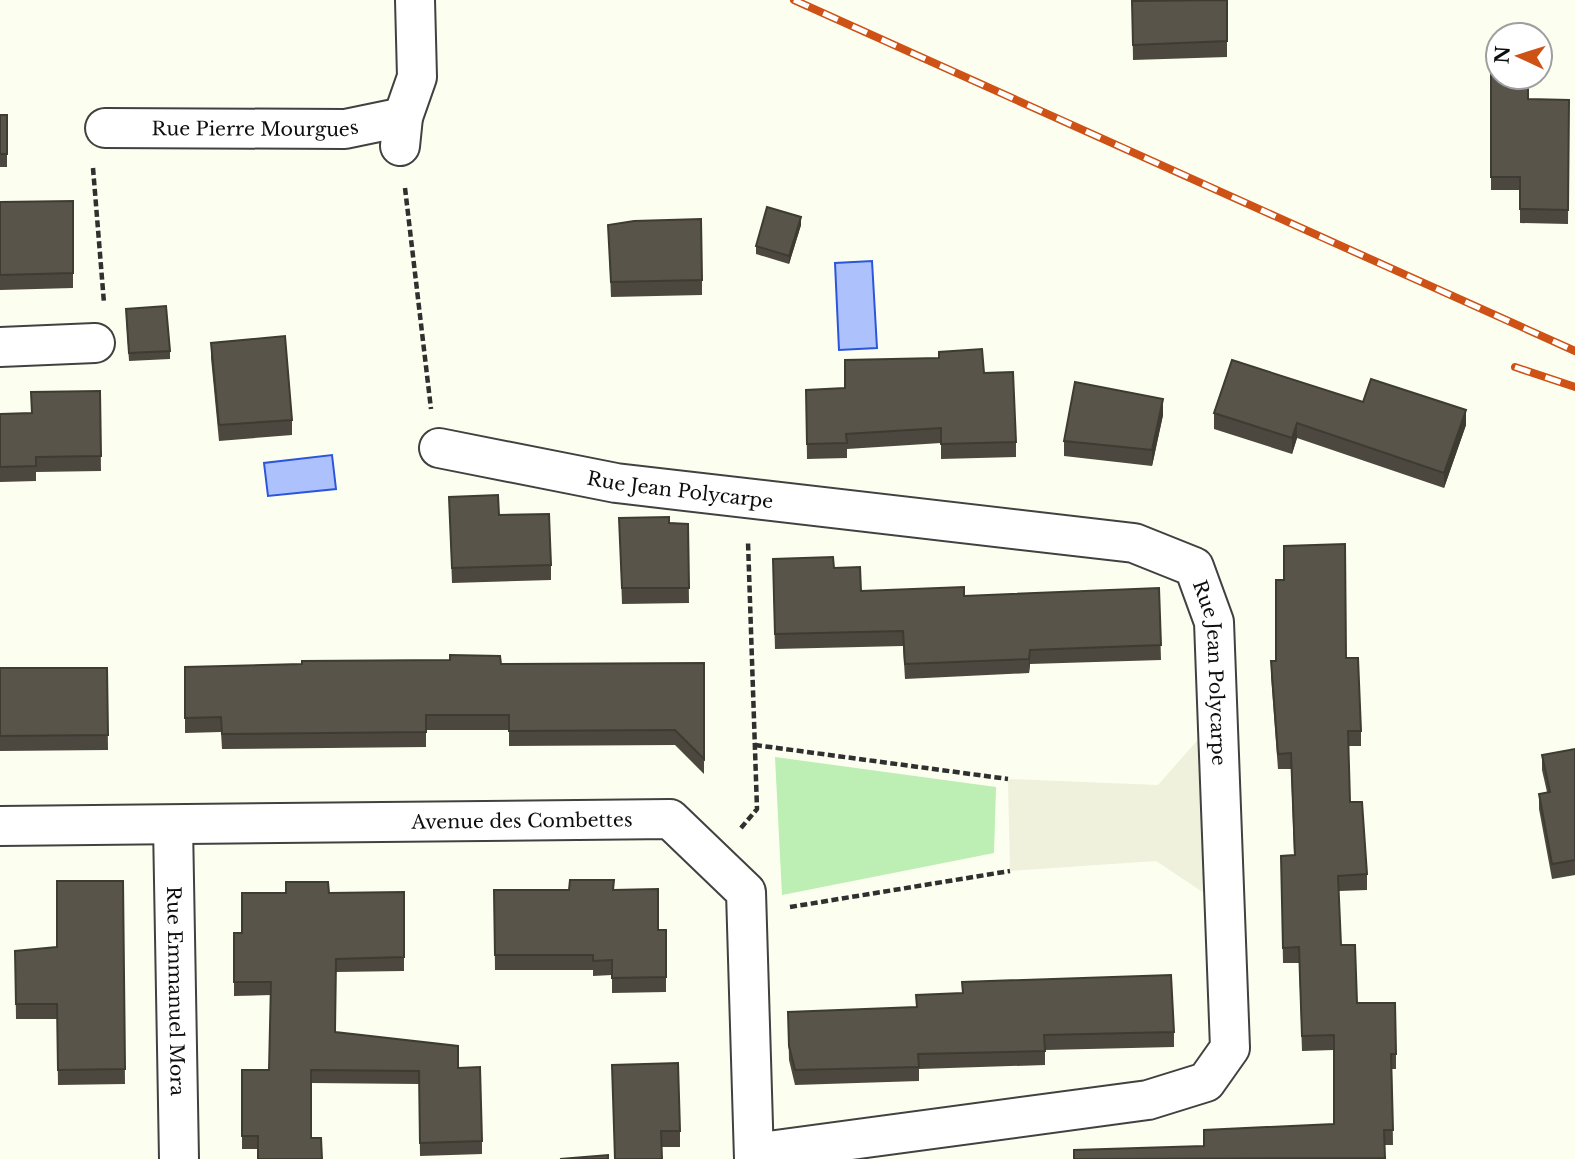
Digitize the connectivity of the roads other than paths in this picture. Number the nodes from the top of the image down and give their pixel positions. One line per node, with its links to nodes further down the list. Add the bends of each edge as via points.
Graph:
1 (415, 0): 2 (street, Rue Pierre Mourgues, via 416,77 401,132)
2 (105, 128)
3 (95, 343): 4 (street)
4 (0, 347)
5 (439, 448): 8 (street, Rue Jean Polycarpe, via 617,483 1133,543 1194,567 1214,622 1230,1048 1206,1082 1148,1100)
6 (173, 825): 7 (street, Avenue des Combettes); 8 (street, Avenue des Combettes, via 670,819 746,892); 9 (street, Rue Emmanuel Mora)
7 (0, 826)
8 (754, 1156)
9 (179, 1159)

